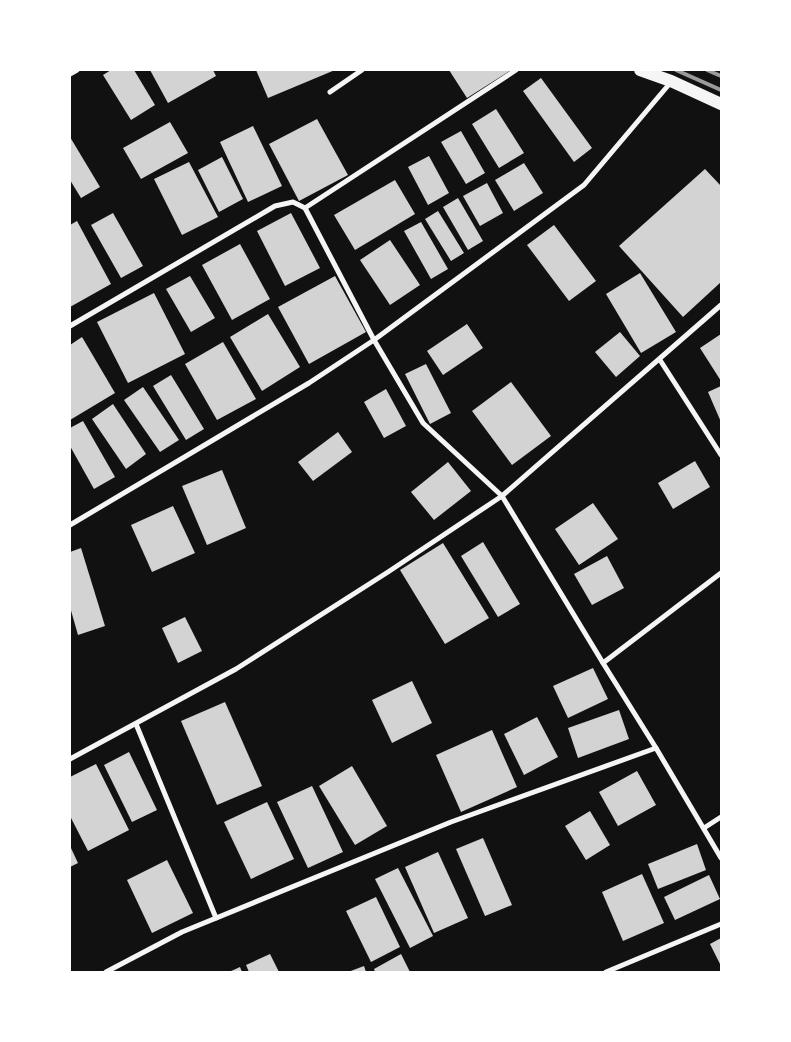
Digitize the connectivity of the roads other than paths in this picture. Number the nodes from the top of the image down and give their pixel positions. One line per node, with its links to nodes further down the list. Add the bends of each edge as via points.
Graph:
1 (77, 70): 5 (street)
2 (362, 70): 7 (street)
3 (516, 70): 9 (street)
4 (640, 70): 6 (main road)
5 (70, 74)
6 (672, 81): 8 (main road); 12 (street, via 584,185)
7 (330, 92)
8 (721, 104)
9 (305, 208): 11 (street, via 293,202 275,206); 12 (street)
10 (721, 305): 13 (street)
11 (70, 326)
12 (374, 340): 15 (street, via 423,424); 16 (street)
13 (660, 360): 14 (street); 15 (street)
14 (721, 455)
15 (502, 496): 18 (street); 19 (street, via 236,669)
16 (70, 525)
17 (721, 573): 18 (street)
18 (603, 663): 20 (street)
19 (136, 724): 21 (street); 25 (street)
20 (656, 748): 23 (street); 25 (street, via 452,822)
21 (70, 760)
22 (721, 817): 23 (street)
23 (704, 828): 24 (street)
24 (721, 858)
25 (216, 918): 27 (street)
26 (721, 924): 28 (street)
27 (106, 972)
28 (606, 972)

